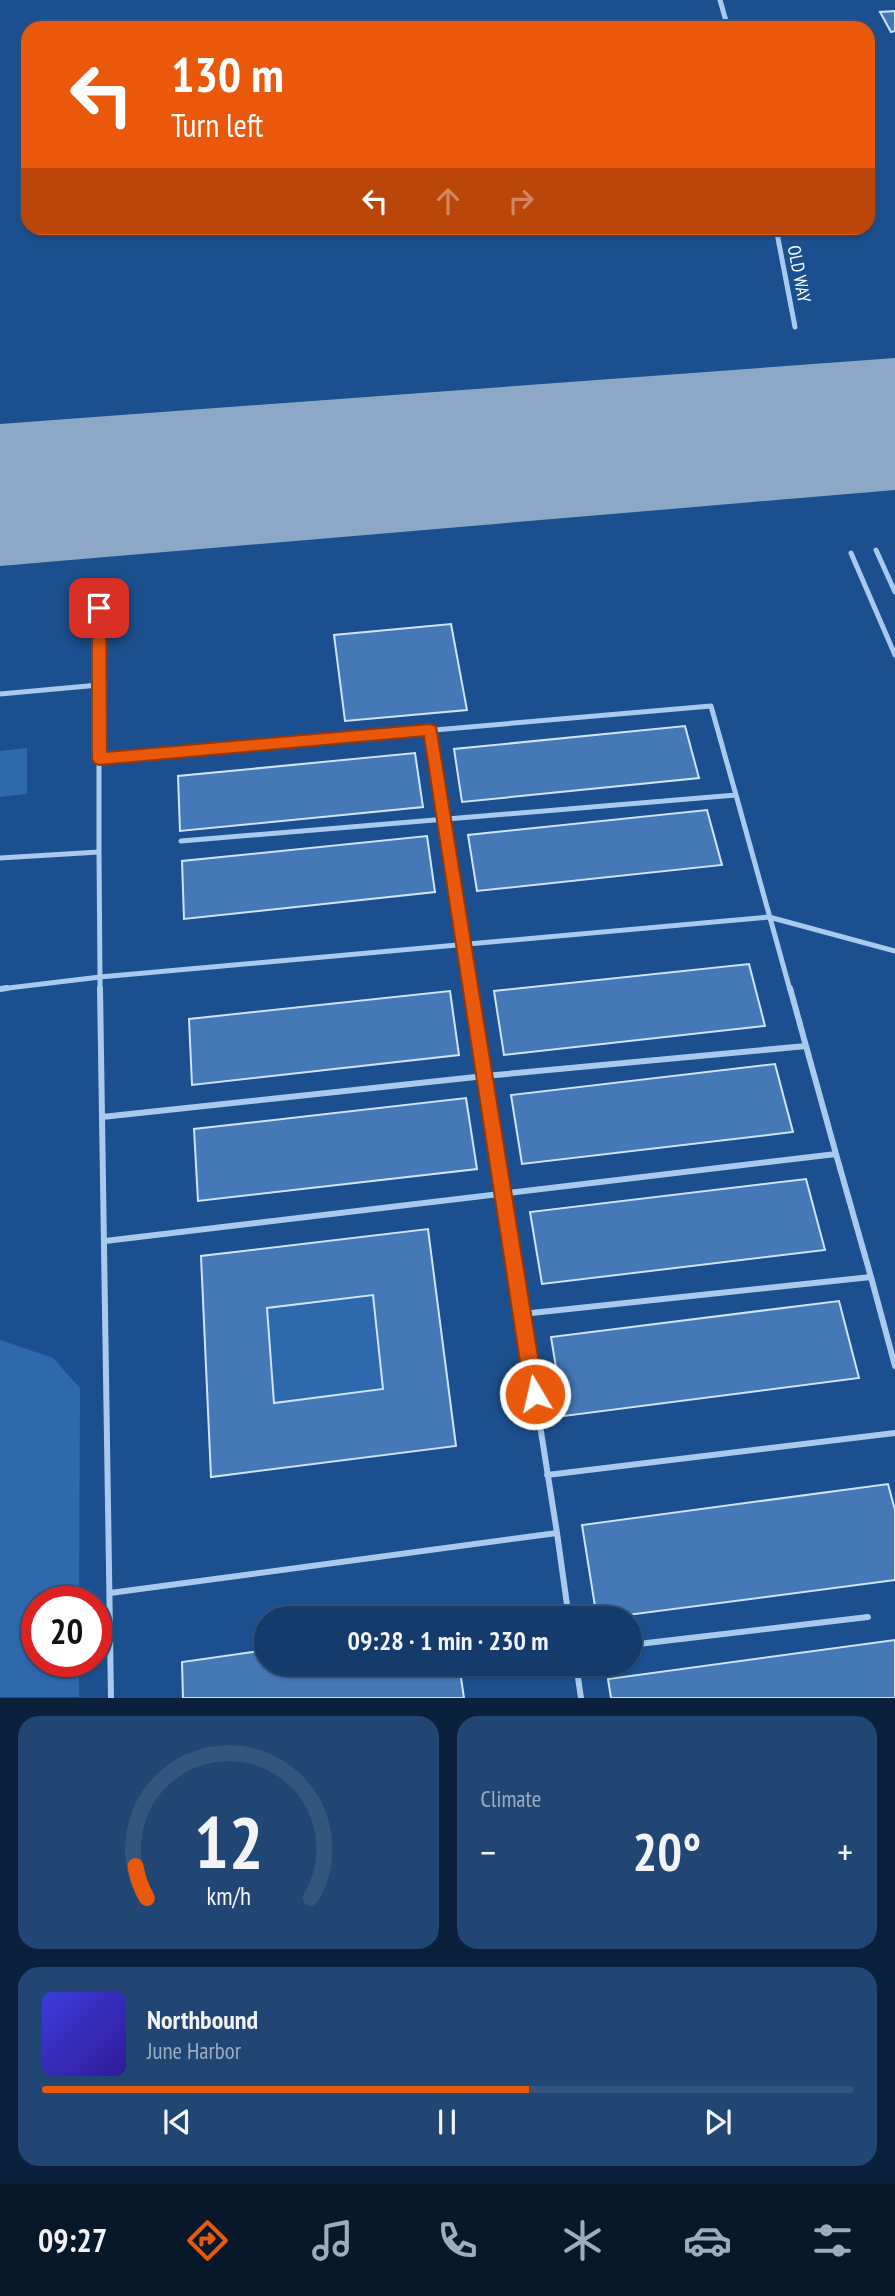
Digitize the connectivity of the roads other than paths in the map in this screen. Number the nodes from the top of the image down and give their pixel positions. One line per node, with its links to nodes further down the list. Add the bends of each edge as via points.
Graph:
1 (720, 0): 2 (street)
2 (726, 21)
3 (777, 235): 4 (street, OLD WAY)
4 (795, 327)
5 (876, 550): 8 (lane)
6 (851, 553): 9 (lane)
7 (99, 583): 10 (lane)
8 (895, 592)
9 (895, 655)
10 (99, 685): 11 (lane); 13 (lane)
11 (0, 694)
12 (430, 730): 13 (lane); 14 (lane, via 711,706); 15 (lane)
13 (99, 759): 17 (lane)
14 (736, 795): 15 (lane); 19 (lane)
15 (444, 819): 16 (lane); 20 (lane)
16 (181, 841)
17 (99, 852): 18 (lane); 22 (lane)
18 (0, 858)
19 (769, 917): 20 (lane); 21 (lane); 24 (lane)
20 (464, 945): 22 (lane); 25 (lane)
21 (895, 951)
22 (100, 977): 23 (lane); 26 (lane)
23 (0, 989)
24 (806, 1046): 25 (lane); 27 (lane)
25 (485, 1076): 26 (lane); 28 (lane)
26 (102, 1117): 29 (lane)
27 (836, 1154): 28 (lane); 30 (lane)
28 (503, 1193): 29 (lane); 31 (lane)
29 (104, 1241): 36 (lane)
30 (871, 1277): 31 (lane); 32 (lane)
31 (522, 1314): 34 (lane)
32 (895, 1366)
33 (895, 1433): 34 (lane)
34 (547, 1475): 35 (lane)
35 (557, 1533): 37 (lane); 38 (lane)
36 (110, 1586)
37 (112, 1593)
38 (567, 1606)
39 (868, 1616): 40 (lane)
40 (642, 1644)
41 (578, 1676): 44 (lane)
42 (111, 1677): 43 (lane)
43 (111, 1698)
44 (581, 1698)

